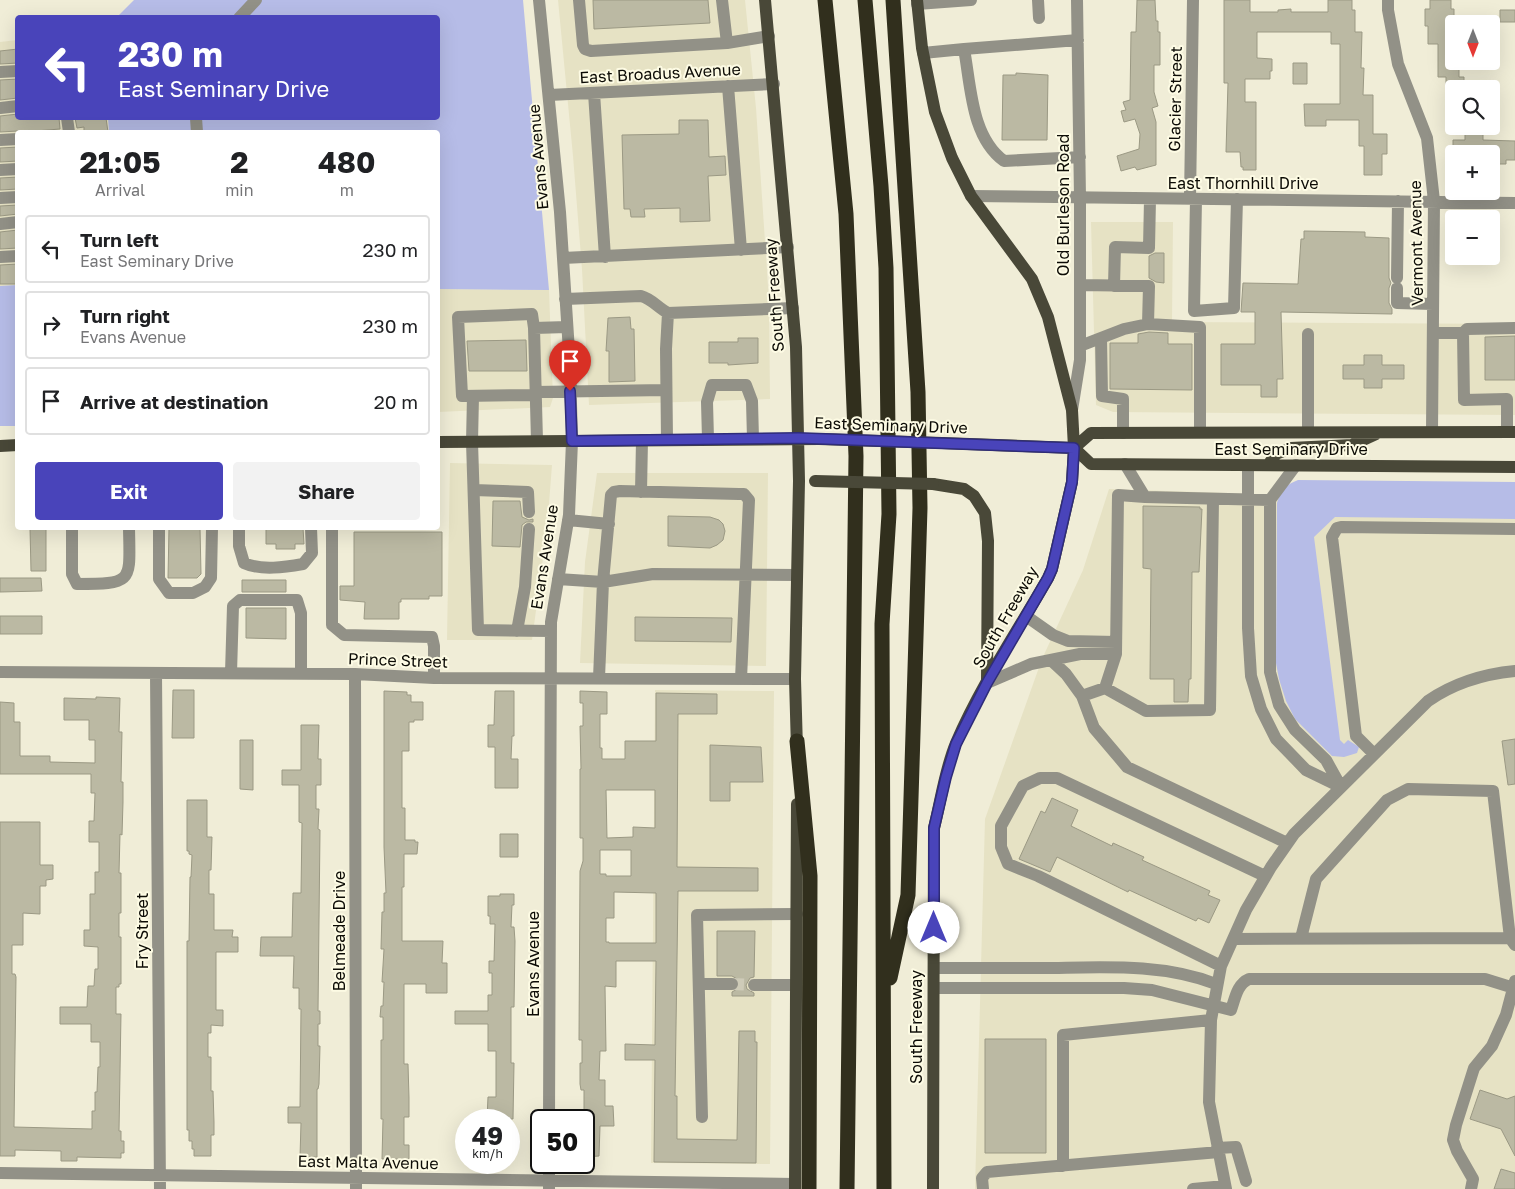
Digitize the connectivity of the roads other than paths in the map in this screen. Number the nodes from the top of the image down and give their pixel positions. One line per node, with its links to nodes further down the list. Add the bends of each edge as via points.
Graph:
1 (256, 0): 15 (street)
2 (540, 0): 27 (street, Evans Avenue)
3 (579, 0): 19 (street, via 585,50)
4 (722, 0): 19 (street)
5 (765, 0): 17 (main road, South Freeway)
6 (825, 0): 173 (highway, via 846,214 856,456)
7 (865, 0): 158 (highway, South Freeway, via 886,287 889,514 882,624)
8 (893, 0): 158 (highway, via 918,392 920,508 908,895)
9 (971, 0): 14 (street)
10 (1038, 0): 16 (street)
11 (1078, 0): 18 (street, Old Burleson Road)
12 (1193, 0): 40 (street, Glacier Street)
13 (1388, 0): 43 (street, Vermont Avenue, via 1398,64 1427,138)
14 (917, 2): 21 (main road, South Freeway)
15 (242, 15)
16 (1039, 18)
17 (769, 36): 19 (street); 24 (main road, South Freeway)
18 (1078, 40): 20 (street); 32 (street, Old Burleson Road)
19 (727, 43)
20 (964, 49): 21 (street); 32 (street, via 977,122 994,153 1004,161)
21 (923, 53): 35 (main road, South Freeway, via 935,112)
22 (15, 71): 23 (street)
23 (0, 72)
24 (774, 84): 25 (street, East Broadus Avenue); 47 (main road, South Freeway)
25 (728, 86): 26 (street, East Broadus Avenue); 48 (street)
26 (594, 92): 27 (street, East Broadus Avenue); 51 (street)
27 (549, 94): 52 (street, Evans Avenue)
28 (15, 106): 29 (street)
29 (0, 108)
30 (15, 139): 31 (street)
31 (0, 140)
32 (1080, 157): 38 (street, Old Burleson Road)
33 (15, 169): 34 (street)
34 (0, 170)
35 (971, 196): 38 (street, East Thornhill Drive); 73 (main road, South Freeway, via 1032,279 1048,317)
36 (15, 197): 37 (street)
37 (0, 198)
38 (1080, 198): 39 (street, East Thornhill Drive); 53 (street, Old Burleson Road)
39 (1150, 199): 40 (street, East Thornhill Drive); 54 (street, via 1149,248 1115,247)
40 (1193, 199): 41 (street, East Thornhill Drive); 41 (street, Glacier Street, via 1194,311 1234,308)
41 (1237, 199): 42 (street, East Thornhill Drive)
42 (1398, 201): 43 (street, East Thornhill Drive); 56 (street, via 1397,303)
43 (1434, 201): 44 (street, East Thornhill Drive); 56 (street, Vermont Avenue)
44 (1515, 203)
45 (15, 222): 46 (street)
46 (0, 224)
47 (788, 247): 48 (street); 57 (main road, South Freeway)
48 (741, 250): 51 (street)
49 (15, 256): 50 (street)
50 (0, 257)
51 (605, 257): 52 (street)
52 (563, 258): 55 (street, Evans Avenue)
53 (1080, 285): 54 (street); 67 (street, Old Burleson Road)
54 (1114, 286): 59 (street, via 1149,286)
55 (565, 299): 58 (street, via 641,296 650,298); 60 (street, Evans Avenue)
56 (1433, 304): 63 (street, Vermont Avenue)
57 (793, 308): 58 (street); 80 (main road, South Freeway)
58 (668, 312): 68 (street)
59 (1148, 324): 66 (street); 76 (street, via 1200,327)
60 (567, 327): 61 (street); 69 (street, Evans Avenue)
61 (534, 328): 70 (street); 71 (street, via 532,314 458,317 462,396)
62 (1515, 328): 64 (street, via 1467,329)
63 (1433, 333): 64 (street); 75 (street, Vermont Avenue)
64 (1463, 333): 72 (street, via 1464,400)
65 (1308, 334): 77 (street)
66 (1101, 338): 67 (street); 79 (street, via 1102,396 1123,399)
67 (1080, 346): 73 (street, Old Burleson Road)
68 (666, 390): 69 (street); 84 (street)
69 (570, 391): 70 (street); 86 (street, Evans Avenue)
70 (536, 394): 71 (street); 85 (street)
71 (473, 396): 88 (street)
72 (1511, 399): 78 (street)
73 (1072, 410): 91 (main road, South Freeway)
74 (1380, 431): 75 (main road, East Seminary Drive); 77 (main road, East Seminary Drive); 94 (main road, via 1352,445 1291,448 1276,454)
75 (1432, 431): 78 (main road, East Seminary Drive)
76 (1200, 432): 77 (main road, East Seminary Drive); 79 (main road, East Seminary Drive)
77 (1308, 432)
78 (1511, 432)
79 (1123, 433): 91 (main road, East Seminary Drive, via 1091,433)
80 (798, 438): 82 (main road, East Seminary Drive); 91 (main road, East Seminary Drive, bridge); 97 (main road, South Freeway)
81 (708, 439): 82 (main road, East Seminary Drive); 82 (street, via 707,402 712,385 746,385 752,401); 84 (main road, East Seminary Drive)
82 (752, 439)
83 (642, 440): 84 (main road, East Seminary Drive); 86 (main road, East Seminary Drive); 99 (street)
84 (667, 440)
85 (536, 441): 86 (main road, East Seminary Drive); 88 (main road, East Seminary Drive)
86 (572, 441): 105 (street, Evans Avenue)
87 (440, 442): 88 (main road, East Seminary Drive)
88 (472, 442): 98 (street)
89 (0, 446): 90 (main road)
90 (15, 446)
91 (1074, 448): 92 (main road, East Seminary Drive, via 1091,464); 120 (main road, South Freeway, via 1072,482 1052,569)
92 (1125, 464): 93 (main road, East Seminary Drive); 100 (street)
93 (1248, 465): 94 (main road, East Seminary Drive); 102 (street)
94 (1268, 465): 95 (main road, East Seminary Drive)
95 (1296, 465): 96 (main road, East Seminary Drive); 103 (street)
96 (1515, 467)
97 (799, 481): 117 (main road, South Freeway); 136 (main road, bridge, via 933,484 964,489 974,496 985,513 988,541)
98 (474, 490): 104 (street, via 528,492); 121 (street, via 478,630)
99 (641, 492): 106 (street, via 614,492 611,495); 116 (street, via 744,494 749,500)
100 (1145, 497): 101 (street); 123 (street, via 1118,495)
101 (1213, 499): 102 (street); 137 (street, via 1210,710 1146,712)
102 (1248, 500): 103 (street); 141 (street, via 1248,638 1251,676 1258,701 1276,739 1300,764)
103 (1270, 500): 141 (street, via 1270,672 1279,705 1295,730 1326,760)
104 (529, 512)
105 (568, 520): 106 (street); 118 (street, Evans Avenue)
106 (609, 524): 119 (street)
107 (529, 529): 121 (street, via 525,587)
108 (1515, 529): 140 (street, via 1336,528 1332,536 1356,736)
109 (72, 530): 110 (street, via 72,574 77,584 108,584 118,582 129,571)
110 (129, 530)
111 (159, 530): 112 (street, via 158,579 169,593 193,593 205,588 211,578)
112 (212, 530)
113 (239, 530): 114 (street, via 244,563 284,567 303,564 312,552)
114 (311, 530)
115 (332, 530): 131 (street, via 332,625 344,635 432,637)
116 (746, 574): 117 (street); 119 (street, via 653,574); 134 (street)
117 (798, 575): 135 (main road, South Freeway)
118 (558, 579): 119 (street); 122 (street, Evans Avenue)
119 (603, 582): 133 (street)
120 (1026, 616): 123 (street, via 1053,635 1068,641); 136 (main road, South Freeway)
121 (517, 630): 122 (street)
122 (551, 631): 132 (street, Evans Avenue)
123 (1116, 648): 124 (street); 137 (street)
124 (1052, 661): 136 (street, via 1031,664); 138 (street)
125 (1515, 671): 140 (street, via 1466,681 1430,700)
126 (0, 672): 127 (street, Prince Street)
127 (156, 673): 128 (street, Prince Street); 165 (street, Fry Street)
128 (231, 673): 129 (street, Prince Street); 129 (street, via 233,606 240,600 297,600)
129 (301, 673): 130 (street, Prince Street)
130 (355, 674): 131 (street, Prince Street); 167 (street, Belmeade Drive)
131 (434, 678): 132 (street, Prince Street)
132 (549, 678): 133 (street, Prince Street); 160 (street, Evans Avenue)
133 (599, 678): 134 (street, Prince Street)
134 (741, 679): 135 (street, Prince Street)
135 (795, 680): 139 (main road, South Freeway)
136 (987, 683): 149 (main road, South Freeway, via 956,744 934,828)
137 (1105, 688): 138 (street)
138 (1082, 696): 142 (street, via 1094,728 1126,767)
139 (797, 741): 144 (main road, South Freeway); 172 (highway, via 810,876)
140 (1374, 754): 141 (street)
141 (1341, 787): 142 (street)
142 (1287, 843): 143 (street)
143 (1265, 876): 146 (street); 148 (street, via 1058,778 1040,778 1023,786 1001,826 1001,847 1008,864)
144 (797, 914): 150 (street, via 697,915); 154 (main road, South Freeway)
145 (1301, 938): 146 (street); 147 (street); 147 (street, via 1316,879 1387,800 1408,789 1493,791)
146 (1233, 939): 148 (street)
147 (1513, 939)
148 (1221, 966): 152 (street)
149 (934, 968): 152 (street, via 1125,967 1159,969 1196,976); 156 (main road, South Freeway)
150 (699, 984): 151 (street); 161 (street)
151 (732, 984)
152 (1216, 984): 157 (street)
153 (754, 985): 154 (street)
154 (796, 985): 169 (main road, South Freeway)
155 (1514, 985): 157 (street, via 1485,979 1249,979 1240,987 1231,1010); 178 (street, via 1506,1015 1492,1046 1474,1068 1456,1125 1454,1140 1473,1179)
156 (934, 988): 157 (street, via 1124,988 1152,990); 175 (main road, South Freeway)
157 (1213, 1005): 159 (street)
158 (884, 1007): 174 (highway, South Freeway)
159 (1211, 1020): 162 (street, via 1208,1102); 163 (street, via 1063,1035)
160 (549, 1109)
161 (702, 1117)
162 (1218, 1150): 163 (street); 166 (street, via 1236,1147); 170 (street)
163 (1064, 1166): 176 (street, via 987,1172 982,1178)
164 (0, 1173): 165 (street, East Malta Avenue)
165 (160, 1175): 167 (street, East Malta Avenue); 171 (street, Fry Street)
166 (1246, 1181)
167 (356, 1183): 168 (street, East Malta Avenue)
168 (549, 1185): 169 (street, East Malta Avenue)
169 (795, 1186)
170 (1226, 1187): 177 (street)
171 (160, 1189)
172 (809, 1189)
173 (847, 1189)
174 (884, 1189)
175 (933, 1189)
176 (983, 1189)
177 (1193, 1189)
178 (1471, 1189)

